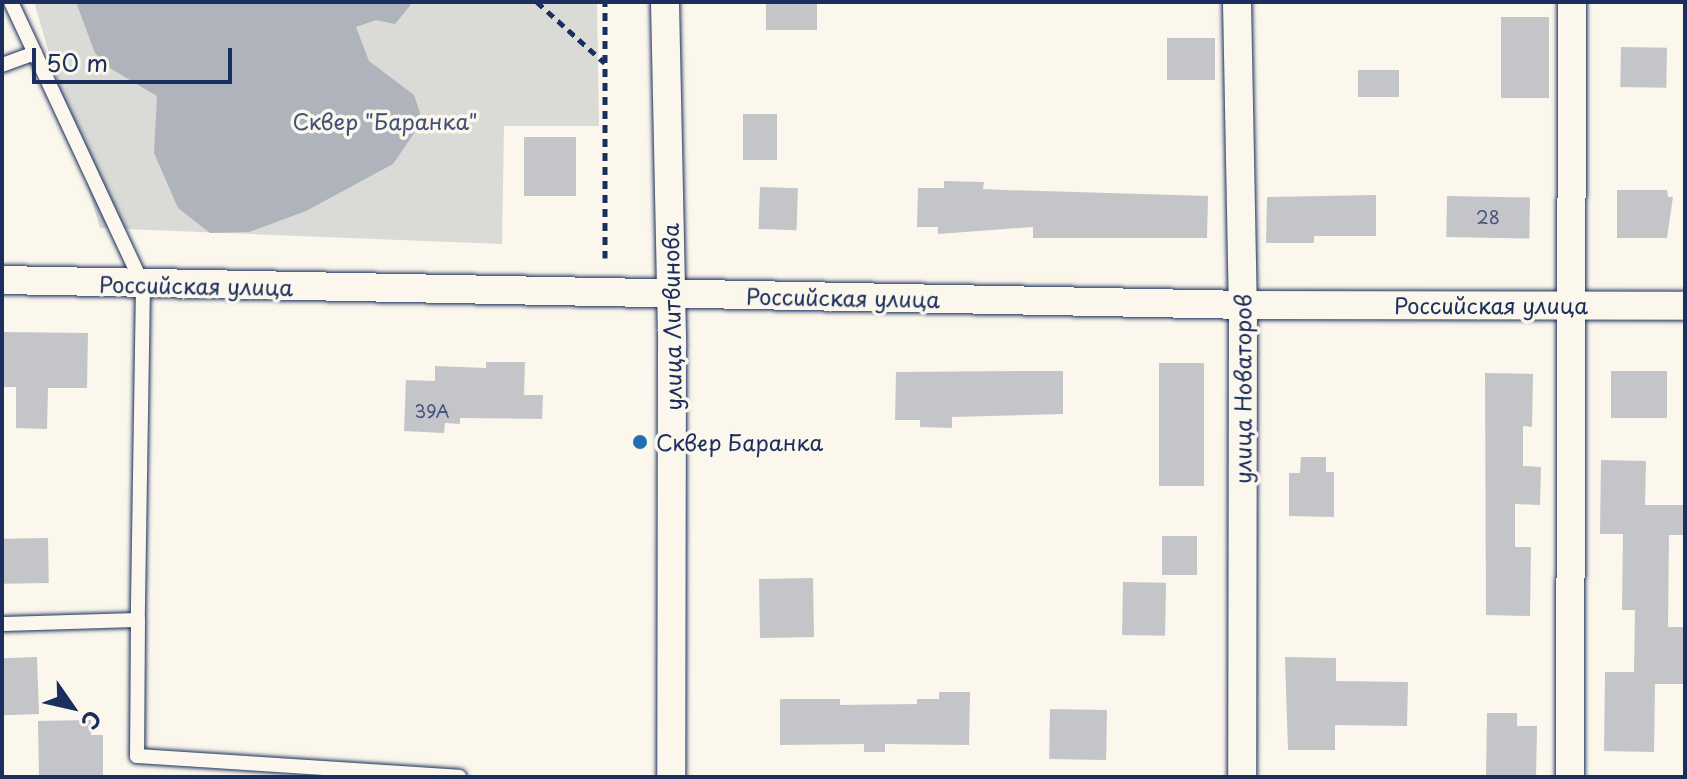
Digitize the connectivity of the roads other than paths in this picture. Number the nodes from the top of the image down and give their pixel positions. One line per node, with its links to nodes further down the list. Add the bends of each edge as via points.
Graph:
1 (11, 2): 5 (lane)
2 (665, 2): 9 (street, улица Литвинова)
3 (1237, 2): 10 (street, улица Новаторов)
4 (1572, 2): 11 (street)
5 (35, 53): 6 (lane); 8 (lane)
6 (2, 65)
7 (2, 280): 8 (street, Российская улица)
8 (143, 285): 9 (street, Российская улица); 13 (lane)
9 (672, 294): 10 (street, Российская улица); 16 (street, улица Литвинова)
10 (1243, 305): 11 (street, Российская улица); 17 (street, улица Новаторов)
11 (1569, 305): 12 (street, Российская улица); 18 (street)
12 (1685, 306)
13 (138, 620): 14 (lane); 15 (lane, via 137,756)
14 (2, 624)
15 (459, 777)
16 (671, 777)
17 (1242, 777)
18 (1570, 777)

